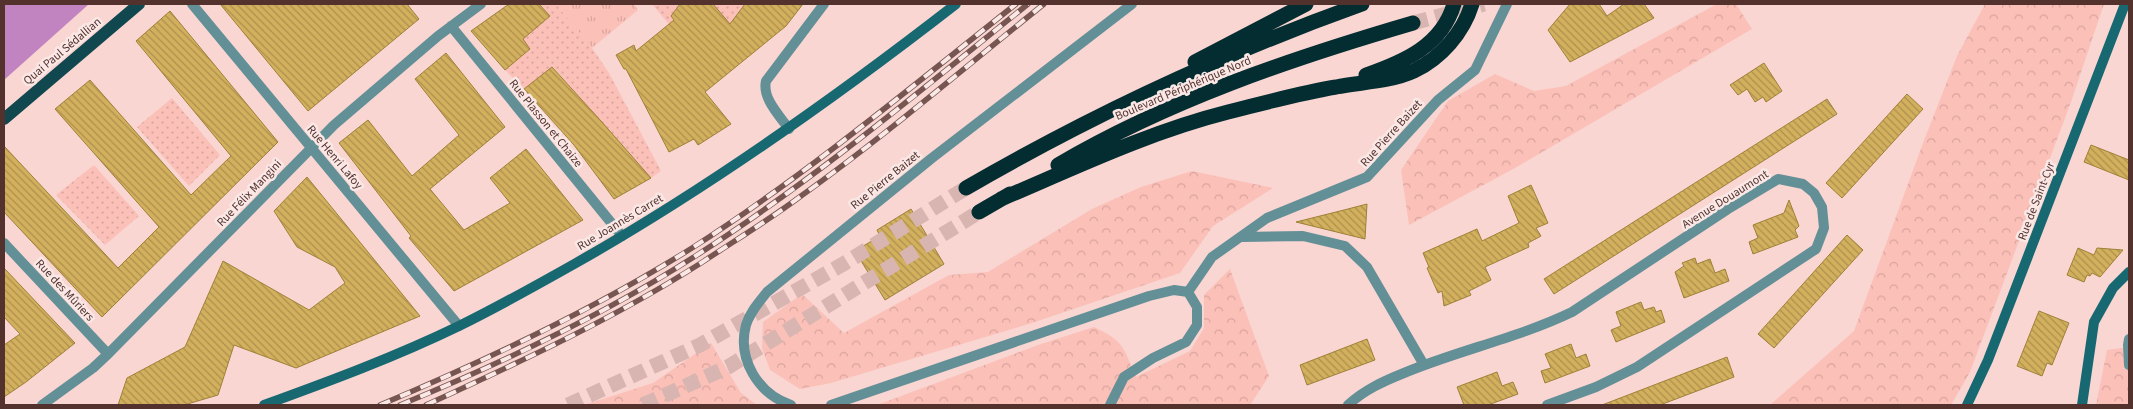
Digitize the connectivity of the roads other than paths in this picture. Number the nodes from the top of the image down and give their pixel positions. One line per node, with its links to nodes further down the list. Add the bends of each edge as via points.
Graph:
1 (139, 4): 16 (main road, Quai Paul Sédallian)
2 (192, 4): 19 (street, Rue Henri Lafoy)
3 (481, 4): 14 (street, Rue Félix Mangini)
4 (824, 4): 18 (street, via 764,87)
5 (956, 4): 18 (street, Rue Joannès Carret)
6 (1132, 4): 35 (street, Rue Pierre Baizet, via 925,164 755,306 746,324 746,361 767,393)
7 (1306, 4): 17 (highway)
8 (1362, 4): 17 (highway, Boulevard Périphérique Nord, via 1198,70)
9 (1454, 4): 15 (highway, via 1444,25 1423,49 1391,66)
10 (1472, 4): 15 (highway, via 1455,37 1440,54 1420,68 1390,78)
11 (1507, 4): 24 (street, Rue Pierre Baizet, via 1475,70 1438,100 1367,178 1267,218)
12 (2124, 4): 40 (street, Rue de Saint-Cyr, via 1988,360)
13 (1413, 23): 21 (highway, Boulevard Périphérique Nord, via 1296,58 1215,88 1097,143)
14 (451, 26): 19 (street, Rue Félix Mangini); 23 (street, Rue Plasson et Chaize)
15 (1334, 87): 21 (highway, via 1168,130)
16 (4, 119)
17 (1075, 128): 20 (highway, Boulevard Périphérique Nord)
18 (789, 129): 23 (street, Rue Joannès Carret)
19 (310, 148): 28 (street, Rue Henri Lafoy); 30 (street, Rue Félix Mangini)
20 (966, 188)
21 (1001, 199): 22 (highway, Boulevard Périphérique Nord)
22 (979, 212)
23 (622, 236): 28 (street, Rue Joannès Carret)
24 (1242, 237): 27 (street, Rue Pierre Baizet, via 1212,257); 32 (street, via 1303,236 1345,246 1367,267)
25 (4, 243): 30 (street, Rue des Mûriers)
26 (2129, 272): 41 (street, via 2113,288 2094,322)
27 (1188, 292): 36 (street, via 1174,290 1149,296); 37 (street, via 1197,307 1197,325 1186,342 1124,377)
28 (459, 326): 34 (street, Rue Joannès Carret, via 355,372)
29 (2129, 339): 31 (street)
30 (108, 354): 33 (street, Rue Félix Mangini)
31 (2129, 364)
32 (1424, 365): 38 (street, Avenue Douaumont, via 1378,384); 39 (street, Avenue Douaumont, via 1546,325 1572,312 1778,179 1803,184 1814,193 1822,207 1824,228 1816,249 1637,367)
33 (42, 405)
34 (264, 405)
35 (791, 405)
36 (831, 405)
37 (1110, 405)
38 (1348, 405)
39 (1547, 405)
40 (1967, 405)
41 (2082, 405)

